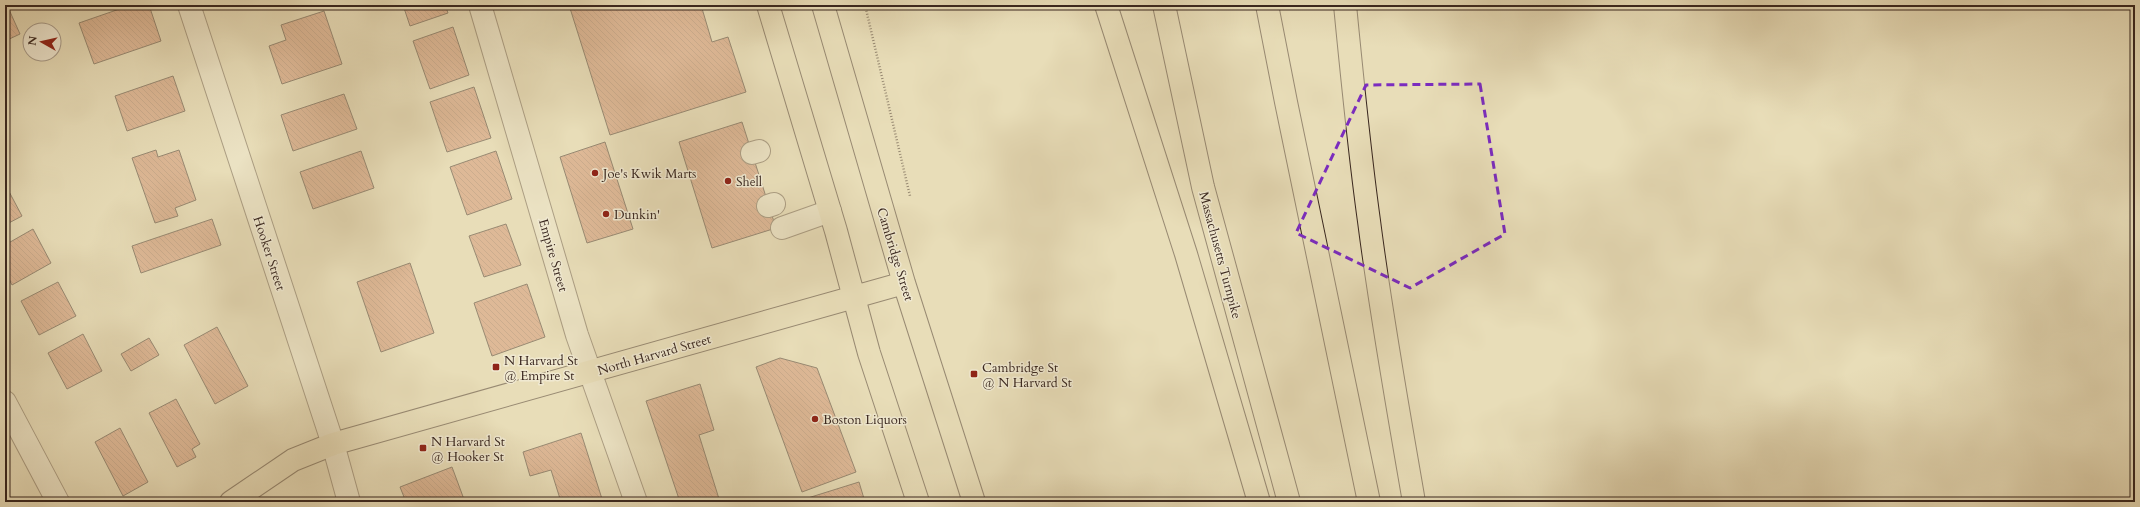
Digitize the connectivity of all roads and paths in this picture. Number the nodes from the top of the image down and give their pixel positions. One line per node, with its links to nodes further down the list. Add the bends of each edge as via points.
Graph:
1 (189, 5): 15 (street, Hooker Street)
2 (480, 5): 13 (street, Empire Street, via 577,335)
3 (768, 5): 9 (main road)
4 (823, 5): 11 (main road, Cambridge Street)
5 (1106, 5): 22 (main road, via 1186,254)
6 (1164, 5): 23 (main road, Massachusetts Turnpike, via 1203,187)
7 (1268, 5): 24 (main road, via 1284,95)
8 (1345, 5): 25 (main road, via 1370,235)
9 (830, 211): 10 (street); 12 (main road)
10 (782, 228)
11 (904, 283): 12 (main road, North Harvard Street); 21 (main road, Cambridge Street)
12 (854, 298): 13 (main road, North Harvard Street); 20 (main road, via 869,354)
13 (591, 372): 15 (main road, North Harvard Street); 19 (street, Empire Street)
14 (5, 402): 16 (street)
15 (333, 444): 17 (main road, North Harvard Street, via 293,460); 18 (street, Hooker Street)
16 (58, 502)
17 (231, 502)
18 (349, 502)
19 (636, 502)
20 (918, 502)
21 (974, 502)
22 (1259, 502)
23 (1289, 502)
24 (1369, 502)
25 (1414, 502)

